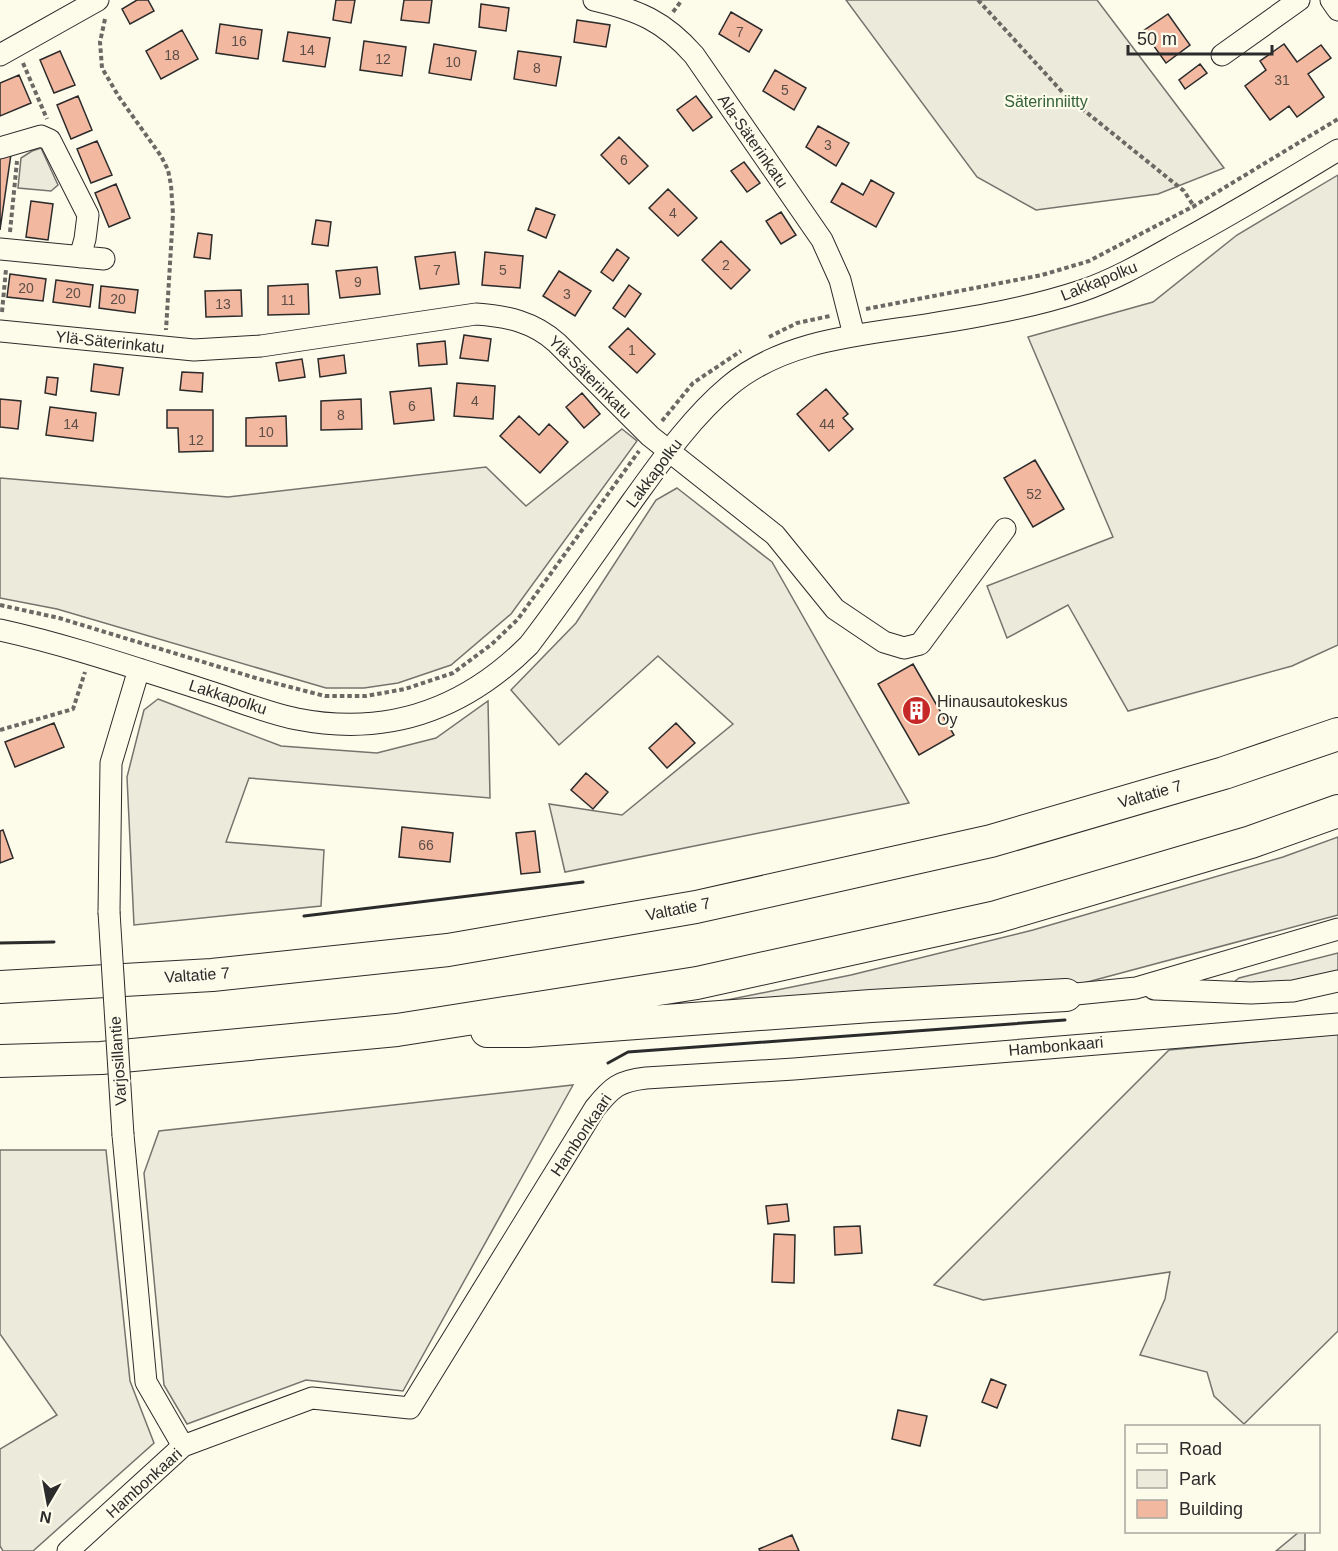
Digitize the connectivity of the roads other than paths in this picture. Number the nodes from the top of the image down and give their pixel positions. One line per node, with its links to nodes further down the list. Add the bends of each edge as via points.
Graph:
1 (594, 0): 14 (street, Ala-Säterinkatu, via 656,21 694,55 822,240 840,280)
2 (1299, 0): 7 (street)
3 (1331, 0): 5 (street)
4 (101, 8): 6 (street)
5 (1338, 10)
6 (8, 50)
7 (1222, 55)
8 (0, 148): 11 (street, via 41,136 50,140 88,215)
9 (1338, 150): 14 (street, Lakkapolku, via 1238,211 1123,273 1083,290 1022,307)
10 (0, 249): 11 (street)
11 (80, 257): 12 (street)
12 (104, 259)
13 (0, 331): 15 (street, Ylä-Säterinkatu, via 194,350 261,346 476,314 500,316 545,332)
14 (854, 335): 15 (street, Lakkapolku, via 789,351 750,371 709,404)
15 (668, 451): 16 (street, Ylä-Säterinkatu, via 775,535 835,609 884,642 904,648 920,644); 18 (street, Lakkapolku, via 529,645 489,680 436,710 369,724 295,719)
16 (1005, 529)
17 (0, 630): 18 (street, Lakkapolku)
18 (139, 669): 29 (street, Varjosillantie, bridge, via 111,763 109,912 123,1135 146,1382)
19 (1338, 734): 23 (highway, Valtatie 7, via 1224,773 991,841 696,907 448,950 212,975)
20 (1338, 812): 27 (highway, via 1251,842 996,917 697,983)
21 (1338, 929): 24 (street)
22 (1338, 981): 24 (street, via 1293,991 1251,993)
23 (0, 987)
24 (1136, 988): 25 (street)
25 (1066, 995): 27 (highway, via 527,1031)
26 (1338, 1024): 29 (street, Hambonkaari, via 646,1078 615,1085 595,1108 410,1408 312,1398)
27 (397, 1030): 28 (highway, via 101,1059)
28 (0, 1061)
29 (183, 1446): 30 (street, Hambonkaari)
30 (68, 1551)

